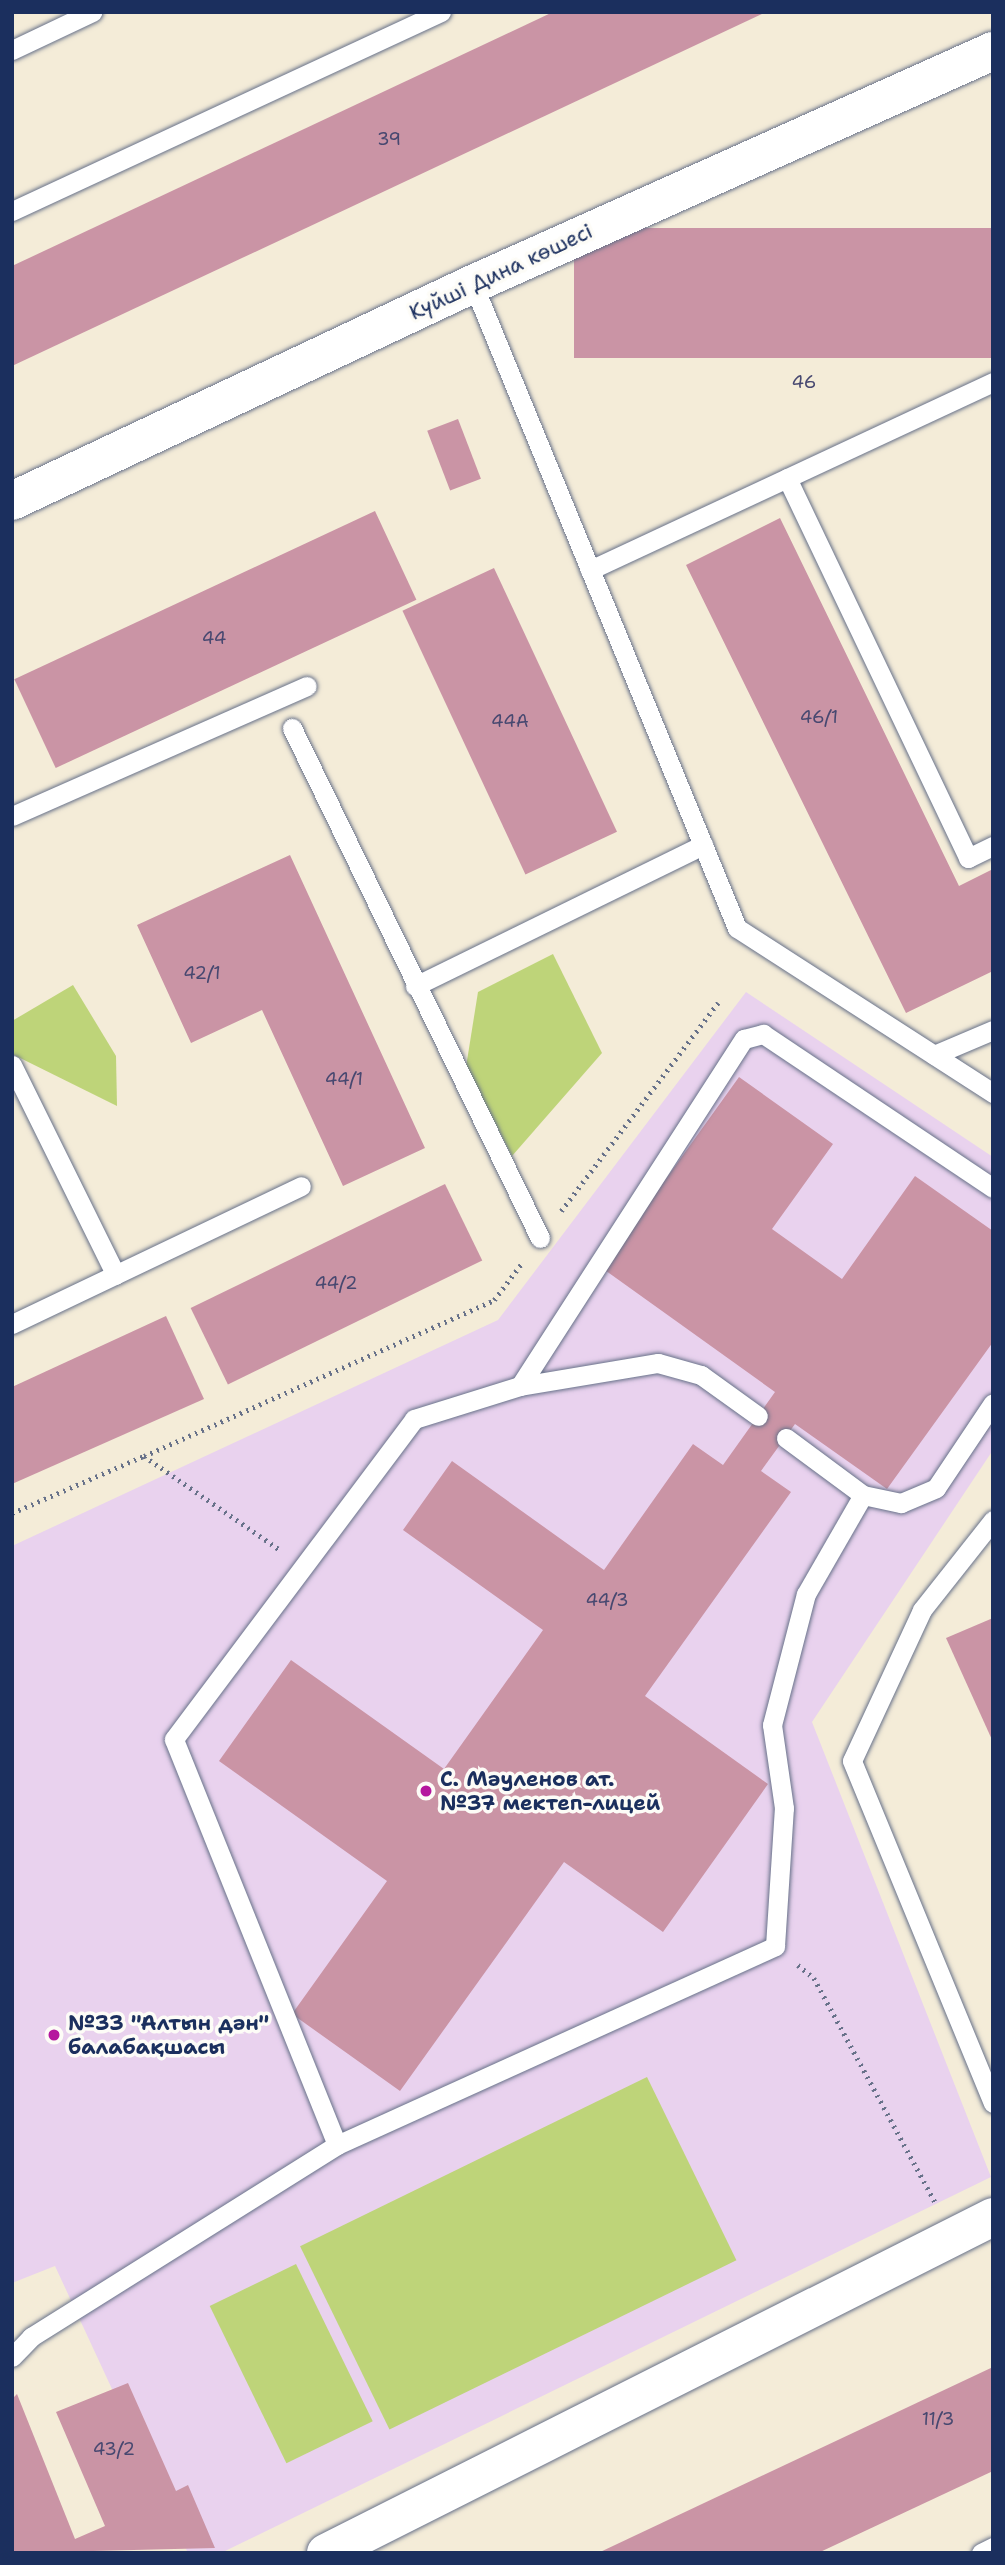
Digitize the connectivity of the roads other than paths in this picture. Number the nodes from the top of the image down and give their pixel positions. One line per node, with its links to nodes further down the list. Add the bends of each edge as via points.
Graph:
1 (92, 12): 3 (lane)
2 (441, 12): 5 (lane)
3 (12, 50)
4 (993, 51): 6 (street, Күйші Дина көшесі)
5 (12, 211)
6 (473, 284): 9 (street, Күйші Дина көшесі); 10 (lane)
7 (993, 382): 8 (lane)
8 (787, 478): 10 (lane); 15 (lane, via 968,858)
9 (12, 501)
10 (590, 570): 14 (lane)
11 (307, 686): 13 (lane)
12 (292, 728): 16 (lane)
13 (12, 816)
14 (702, 845): 16 (lane); 18 (lane, via 737,928)
15 (993, 846)
16 (415, 986): 23 (lane)
17 (993, 1030): 18 (lane)
18 (934, 1055): 20 (lane)
19 (12, 1065): 24 (lane)
20 (993, 1093)
21 (301, 1186): 24 (lane)
22 (993, 1188): 26 (lane, via 763,1034 744,1039)
23 (540, 1238)
24 (116, 1275): 25 (lane)
25 (12, 1324)
26 (520, 1386): 28 (lane, via 658,1363 701,1374); 33 (lane, via 414,1419 174,1739)
27 (993, 1403): 30 (lane, via 936,1488 901,1503)
28 (758, 1416)
29 (786, 1438): 30 (lane)
30 (863, 1495): 33 (lane, via 806,1594 772,1725 784,1808 775,1946)
31 (993, 1520): 32 (lane, via 922,1610 852,1761)
32 (993, 2103)
33 (337, 2145): 35 (lane, via 31,2337)
34 (993, 2217): 37 (street)
35 (12, 2357)
36 (993, 2547): 38 (lane)
37 (326, 2553)
38 (981, 2553)

